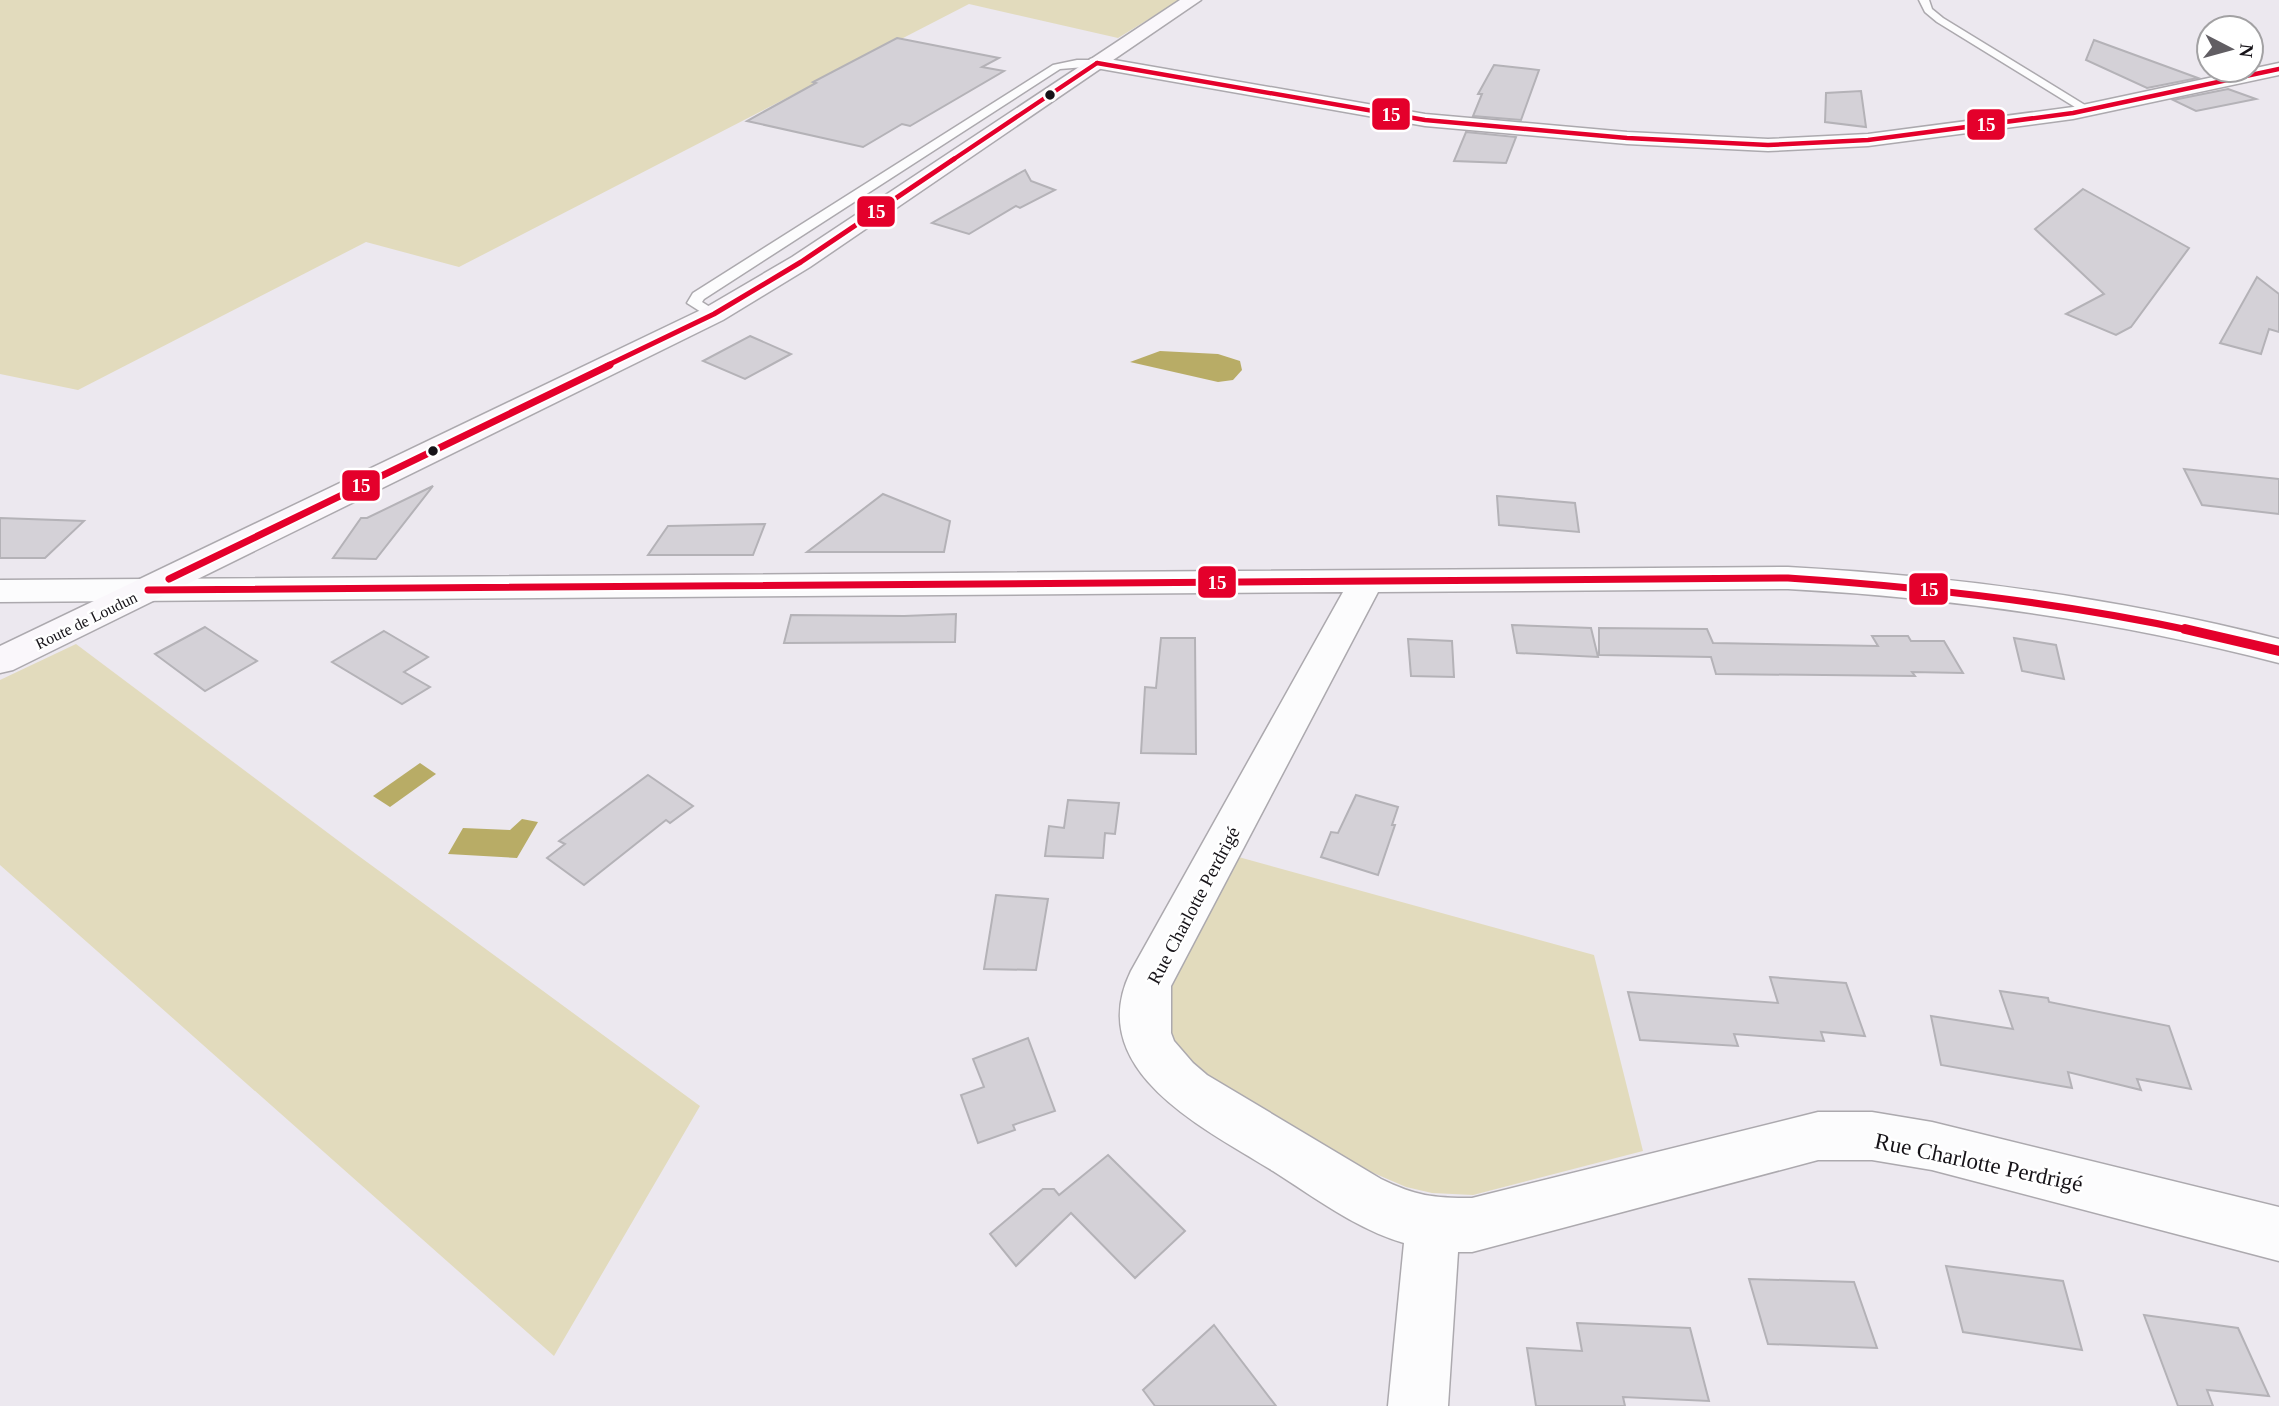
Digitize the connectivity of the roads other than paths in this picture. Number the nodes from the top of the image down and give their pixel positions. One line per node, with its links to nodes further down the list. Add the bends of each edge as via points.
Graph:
1 (1192, 0): 3 (main road, Route de Loudun)
2 (1924, 0): 5 (lane, via 1940,20)
3 (1097, 63): 5 (street, via 1425,120 1732,145 1868,140); 7 (main road, Route de Loudun, via 801,262 714,314)
4 (2279, 69): 5 (street)
5 (2087, 110)
6 (1366, 582): 7 (street); 9 (street, via 1788,578 1875,582 2081,608); 11 (street, Rue Charlotte Perdrigé, via 1148,985 1143,1016 1151,1047 1167,1071 1189,1091 1362,1197 1398,1215)
7 (148, 590): 8 (street); 10 (main road, Route de Loudun)
8 (0, 591)
9 (2279, 650)
10 (0, 661)
11 (1433, 1225): 12 (street, Rue Charlotte Perdrigé, via 1472,1225 1818,1136 1871,1136 1932,1146); 13 (street)
12 (2279, 1234)
13 (1418, 1406)

